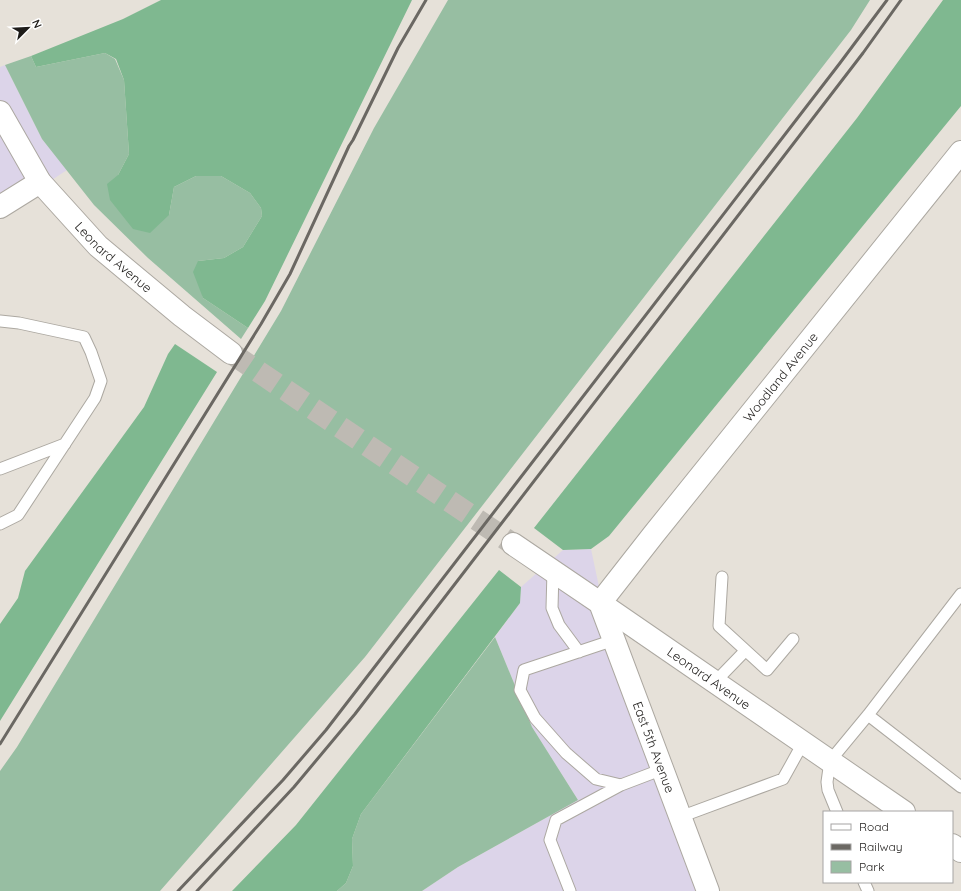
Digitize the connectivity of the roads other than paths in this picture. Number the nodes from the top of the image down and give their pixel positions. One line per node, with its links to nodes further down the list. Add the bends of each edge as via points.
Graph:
1 (0, 112): 3 (street)
2 (961, 152): 14 (street, Woodland Avenue)
3 (40, 182): 4 (street); 6 (street, Leonard Avenue, via 98,246)
4 (0, 207)
5 (0, 321): 7 (lane, via 84,337 101,381 95,398)
6 (231, 353)
7 (65, 444): 8 (lane); 9 (lane, via 18,515)
8 (1, 464)
9 (0, 524)
10 (513, 544): 11 (street, Leonard Avenue)
11 (553, 571): 14 (street, Leonard Avenue); 18 (lane, via 552,608 559,625)
12 (722, 577): 17 (lane, via 719,626)
13 (961, 594): 20 (lane)
14 (600, 603): 16 (street, East 5th Avenue); 19 (street, Leonard Avenue)
15 (793, 639): 17 (lane, via 767,670)
16 (614, 640): 18 (lane); 23 (street, East 5th Avenue)
17 (745, 651): 19 (lane)
18 (579, 652): 24 (lane, via 524,670 520,690 535,718 566,753 596,779)
19 (715, 682): 21 (street, Leonard Avenue)
20 (868, 715): 22 (lane); 25 (lane)
21 (804, 743): 22 (street, Leonard Avenue); 28 (lane, via 783,779)
22 (830, 761): 26 (lane, via 828,790); 27 (street, Leonard Avenue)
23 (662, 769): 24 (lane); 28 (street, East 5th Avenue)
24 (621, 785): 29 (lane, via 556,820 550,840)
25 (961, 787)
26 (837, 811)
27 (903, 811)
28 (680, 817): 30 (street, East 5th Avenue)
29 (570, 891)
30 (708, 891)

